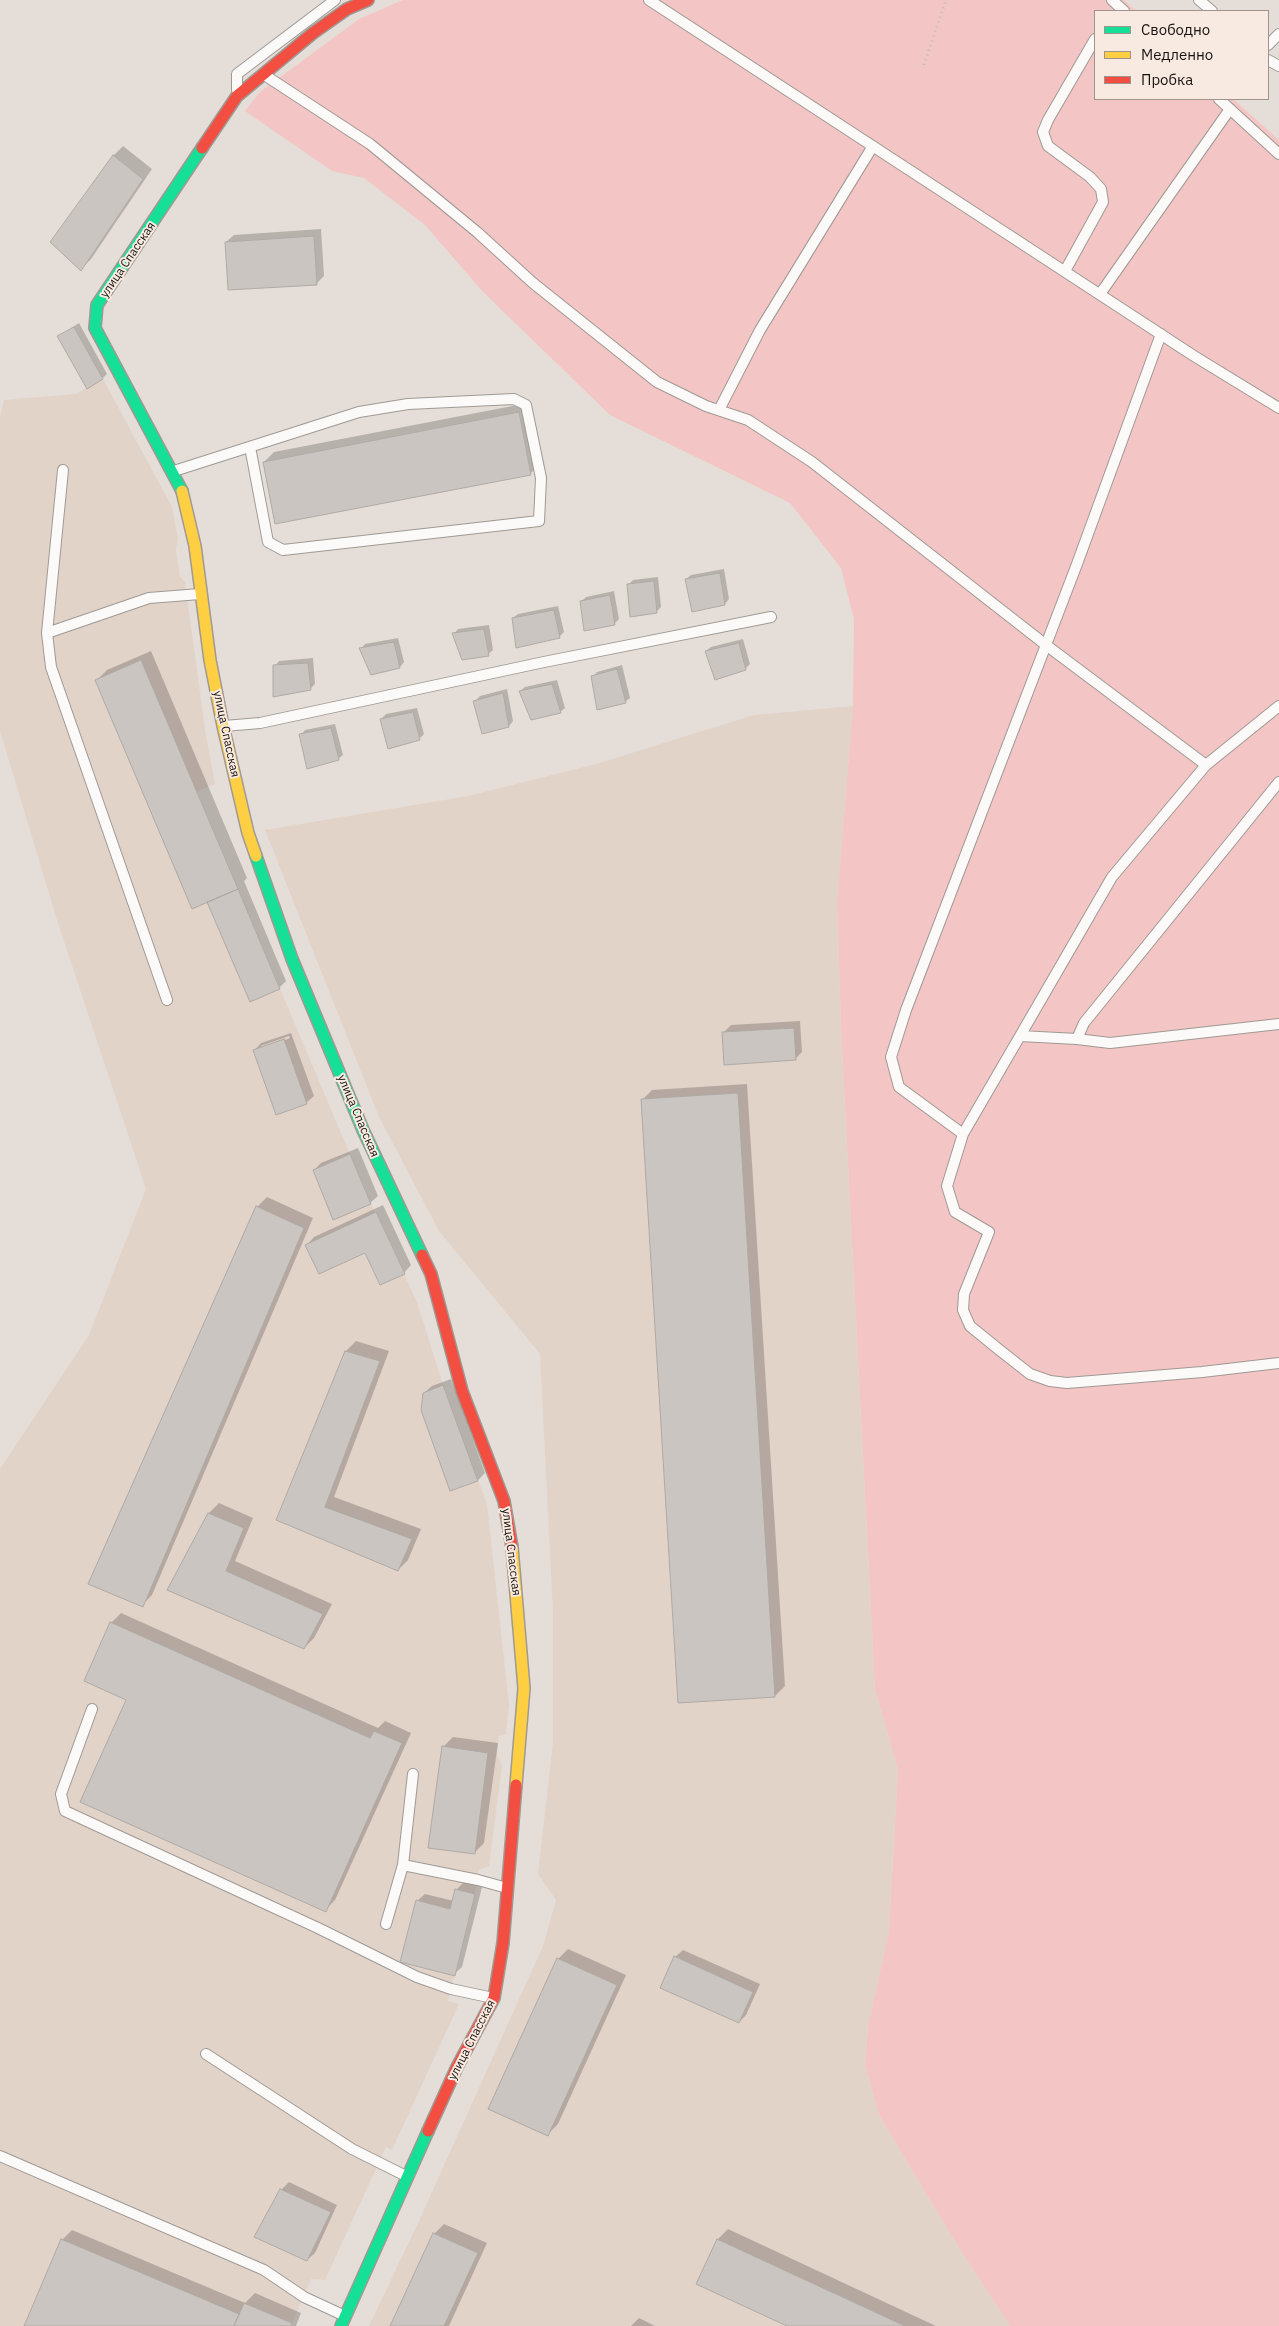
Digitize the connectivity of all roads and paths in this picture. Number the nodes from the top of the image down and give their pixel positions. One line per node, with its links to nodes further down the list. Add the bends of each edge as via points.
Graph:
1 (336, 0): 12 (lane, via 237,74)
2 (368, 0): 11 (street, улица Спасская, via 347,9)
3 (649, 0): 15 (lane)
4 (946, 0): 10 (path)
5 (1199, 0): 6 (lane)
6 (1211, 10)
7 (1279, 34): 9 (lane)
8 (1094, 41): 17 (lane, via 1043,132 1048,146 1101,189 1103,202)
9 (1269, 44)
10 (924, 65)
11 (263, 74): 12 (street, улица Спасская); 21 (lane, via 370,144 533,283 657,382)
12 (237, 96): 24 (street, улица Спасская, via 97,305 94,328)
13 (1220, 100): 14 (lane)
14 (1230, 108): 16 (lane); 18 (lane)
15 (873, 146): 17 (lane); 21 (lane, via 760,330)
16 (1279, 154)
17 (1065, 271): 18 (lane)
18 (1100, 294): 19 (lane)
19 (1161, 334): 20 (lane); 28 (lane)
20 (1279, 408)
21 (719, 410): 28 (lane, via 748,420 812,462)
22 (250, 447): 22 (lane, via 359,412 408,404 514,399 526,405 541,478 539,521 283,550 268,542); 24 (lane)
23 (63, 470): 27 (lane)
24 (171, 472): 25 (street, улица Спасская, via 181,488)
25 (202, 594): 27 (lane, via 149,598); 30 (street, улица Спасская)
26 (771, 617): 30 (lane, via 260,723)
27 (47, 633): 33 (lane, via 51,667)
28 (1046, 645): 31 (lane); 37 (lane, via 912,992 891,1057 899,1087)
29 (1279, 706): 31 (lane)
30 (223, 726): 42 (street, улица Спасская, via 248,833 292,959 363,1130 431,1274 462,1391 504,1501 514,1560 524,1688)
31 (1206, 765): 35 (lane, via 1112,876)
32 (1279, 782): 36 (lane, via 1084,1023)
33 (167, 1000)
34 (1279, 1024): 36 (lane, via 1110,1043)
35 (1020, 1036): 36 (lane); 37 (lane)
36 (1077, 1039)
37 (963, 1134): 38 (lane, via 947,1186 955,1212 988,1232 964,1294 963,1310 970,1326 1030,1374 1067,1383)
38 (1279, 1363)
39 (92, 1709): 44 (lane, via 61,1794 65,1811 417,1977 451,1989)
40 (413, 1774): 41 (lane)
41 (402, 1865): 42 (lane); 43 (lane)
42 (508, 1888): 44 (street, улица Спасская)
43 (386, 1924)
44 (494, 1998): 47 (street, улица Спасская, via 457,2067)
45 (206, 2054): 47 (lane, via 352,2149)
46 (0, 2156): 48 (lane, via 264,2270)
47 (407, 2176): 48 (street, улица Спасская)
48 (343, 2321)

